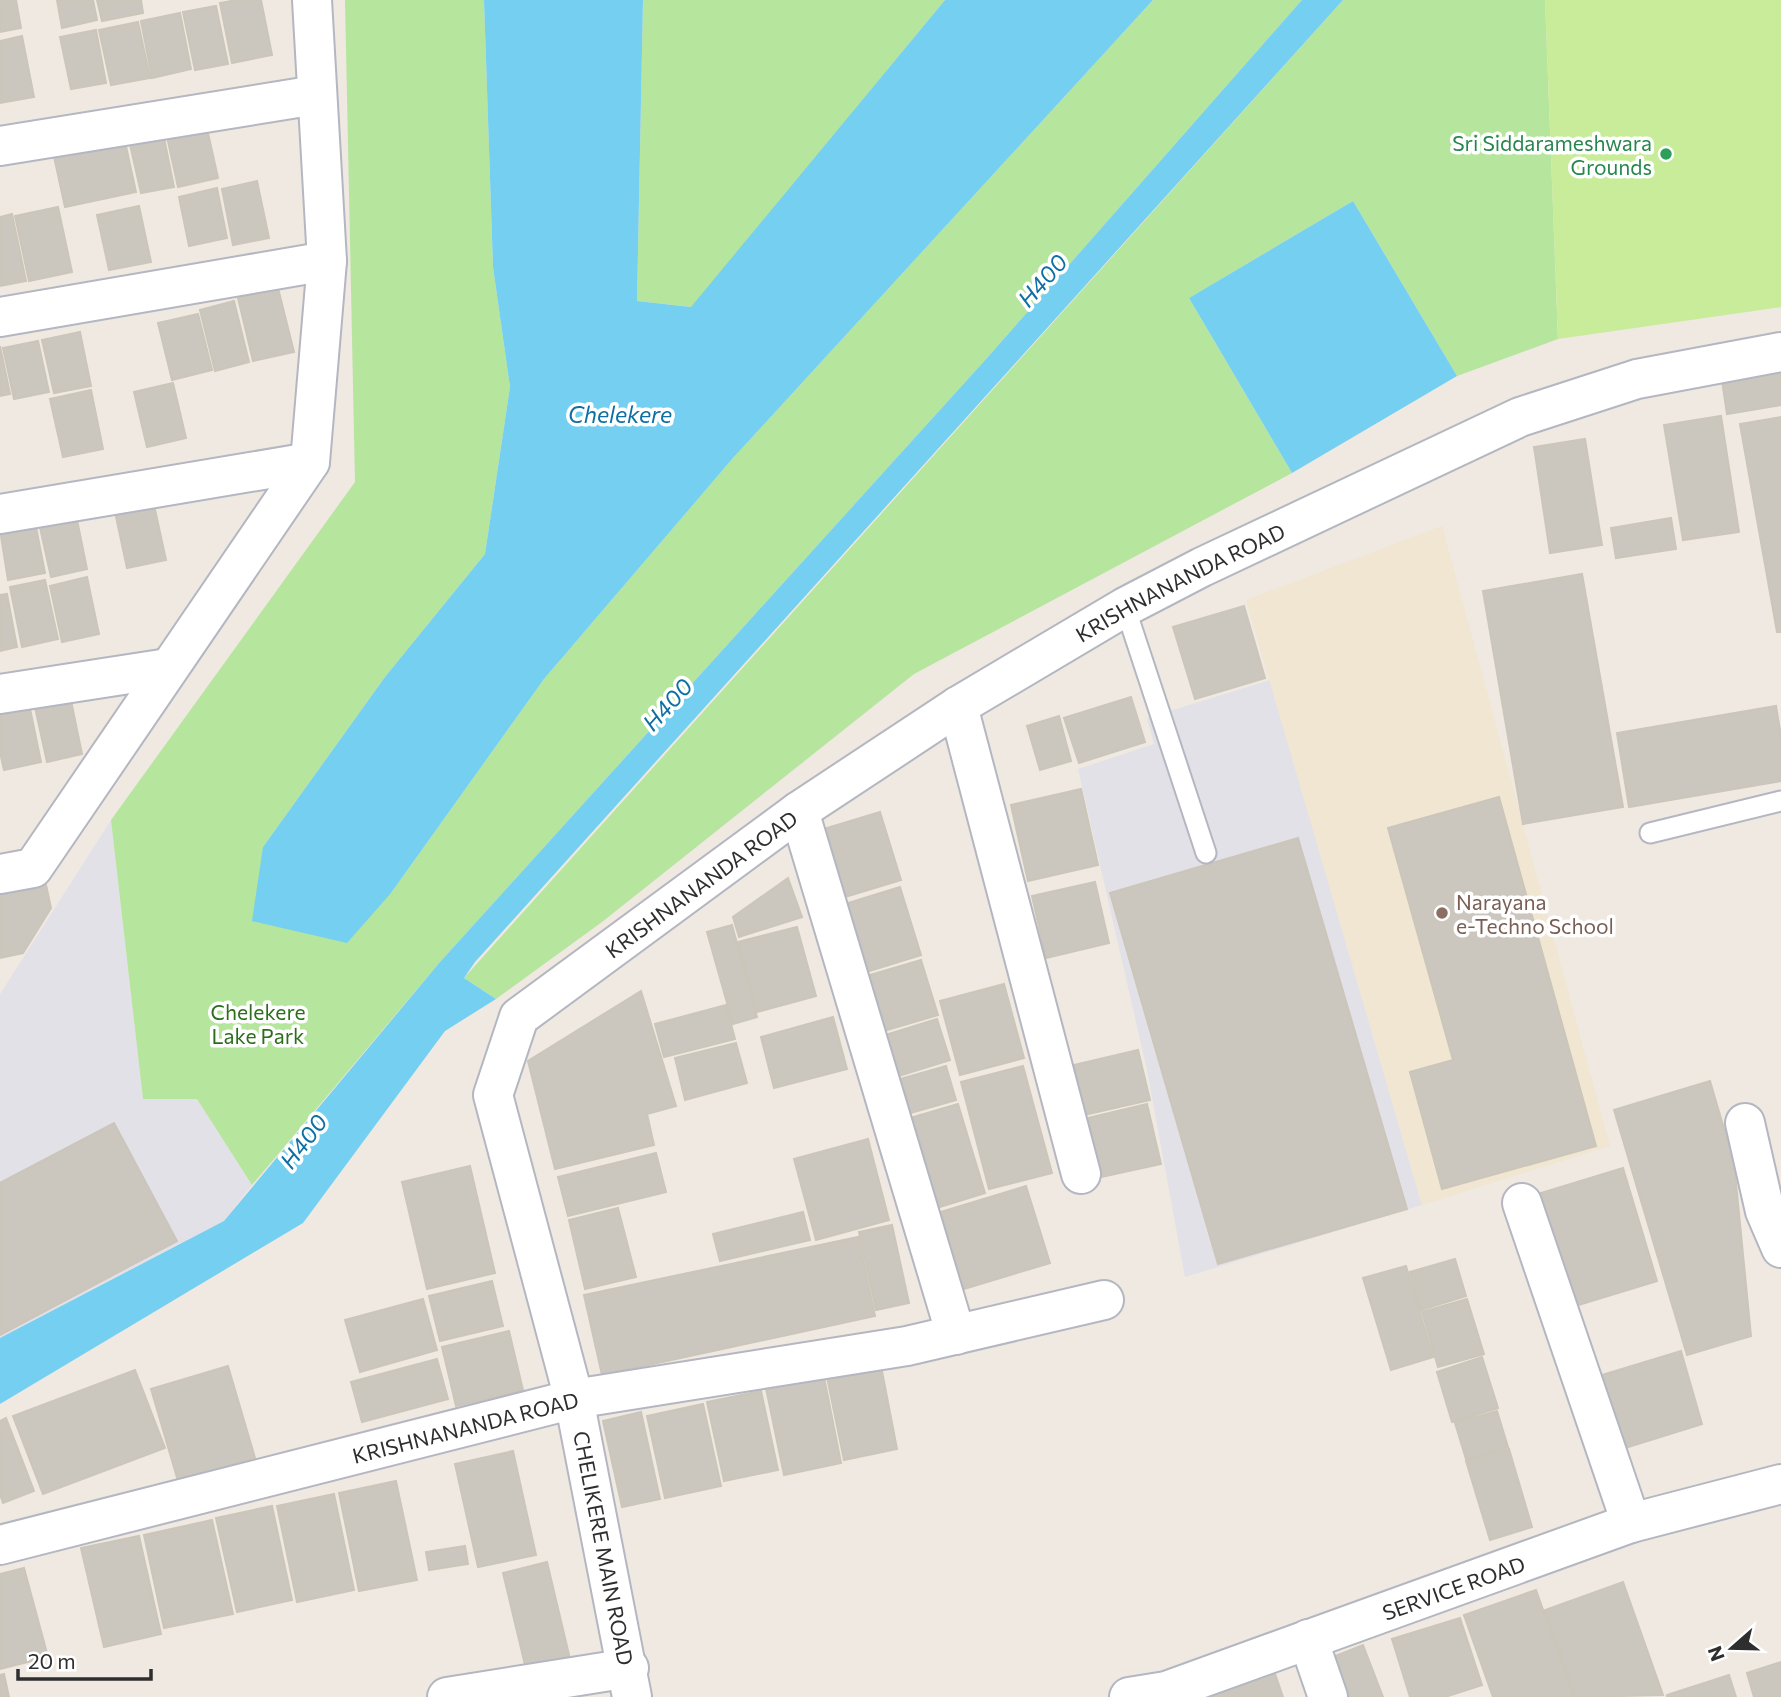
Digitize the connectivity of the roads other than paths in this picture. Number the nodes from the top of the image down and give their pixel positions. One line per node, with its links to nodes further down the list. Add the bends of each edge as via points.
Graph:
1 (312, 0): 2 (street)
2 (316, 95): 3 (street); 4 (street)
3 (0, 146)
4 (327, 261): 5 (street); 7 (street)
5 (0, 317)
6 (1781, 352): 9 (street, KRISHNANANDA ROAD, via 1637,379 1520,417)
7 (310, 462): 8 (street); 10 (street)
8 (0, 514)
9 (1125, 607): 12 (street, KRISHNANANDA ROAD); 16 (lane)
10 (168, 668): 11 (street); 17 (street, via 33,868)
11 (0, 694)
12 (958, 706): 14 (street, KRISHNANANDA ROAD); 19 (street)
13 (1781, 801): 15 (lane)
14 (799, 811): 23 (street); 24 (street, KRISHNANANDA ROAD, via 519,1017 493,1095)
15 (1650, 833)
16 (1206, 853)
17 (0, 874)
18 (1745, 1123): 21 (street, via 1765,1210)
19 (1081, 1174)
20 (1522, 1203): 26 (street)
21 (1781, 1248)
22 (1104, 1300): 23 (street)
23 (956, 1335): 24 (street)
24 (574, 1399): 27 (street, KRISHNANANDA ROAD); 29 (street, CHELIKERE MAIN ROAD)
25 (1781, 1484): 26 (street, SERVICE ROAD)
26 (1632, 1523): 28 (street, SERVICE ROAD)
27 (0, 1545)
28 (1308, 1639): 31 (street, SERVICE ROAD, via 1166,1691); 32 (street)
29 (630, 1683): 30 (street)
30 (447, 1697)
31 (1129, 1697)
32 (1328, 1697)

